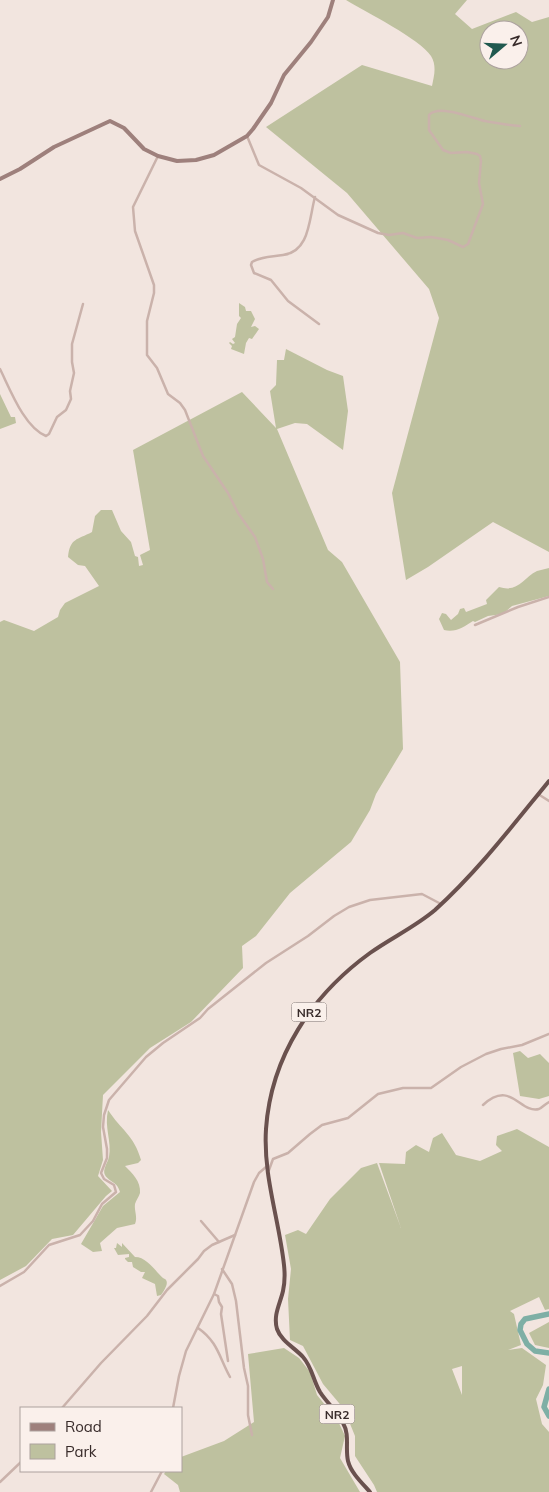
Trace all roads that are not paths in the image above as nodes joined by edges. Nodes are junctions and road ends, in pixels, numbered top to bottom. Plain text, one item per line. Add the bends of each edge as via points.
1 (333, 0) edge
2 (520, 126) dead end
3 (247, 136) junction
4 (158, 156) junction
5 (0, 179) edge
6 (314, 197) junction
7 (83, 304) dead end
8 (318, 324) dead end
9 (0, 369) edge
10 (273, 589) dead end
11 (549, 597) edge
12 (475, 625) dead end
13 (549, 781) edge
14 (538, 794) junction
15 (549, 801) edge
16 (441, 904) junction
17 (549, 1034) edge
18 (549, 1102) edge
19 (483, 1105) dead end
20 (266, 1167) junction
21 (268, 1174) junction
22 (201, 1221) dead end
23 (235, 1236) junction
24 (219, 1242) junction
25 (222, 1269) junction
26 (0, 1286) edge
27 (214, 1294) junction
28 (198, 1328) junction
29 (228, 1361) dead end
30 (230, 1378) dead end
31 (63, 1407) edge
32 (173, 1407) edge
33 (252, 1435) dead end
34 (20, 1463) edge
35 (161, 1472) edge
36 (0, 1482) edge
37 (151, 1492) edge
38 (370, 1492) edge

1 - 3 main road via 328,17 284,75 271,103
2 - 6 street via 452,112 434,111 429,115 429,130 443,150 477,154 480,158 483,204 466,246 431,237 417,238 403,232 378,233 338,215
3 - 4 main road via 214,155 196,160 176,161
3 - 6 street via 259,165
4 - 5 main road via 144,148 124,128 110,121 54,146
4 - 10 street via 133,207 135,231 154,285 147,321 147,353 168,394 185,410 203,456 255,537 267,582
6 - 8 street via 300,248 290,254 260,258 251,265 254,273 271,280 288,302
7 - 9 street via 72,344 72,399 66,410 57,416 49,434 46,436 38,431 23,415
11 - 12 street
13 - 14 highway, NR2
14 - 15 street
14 - 16 highway, NR2 via 474,872
16 - 20 highway, NR2 via 345,972 302,1021 284,1054 271,1096 266,1126
16 - 26 street via 422,894 370,900 349,907 266,963 200,1018 156,1048 122,1084 106,1107 103,1127 107,1158 101,1173 114,1185 116,1192 102,1204 80,1235 49,1245 24,1272
17 - 21 street via 486,1054 432,1088 403,1088 378,1094 348,1118 322,1126 288,1154 273,1159
18 - 19 street via 534,1109 504,1095 491,1098
20 - 21 highway, NR2
20 - 23 street via 254,1182
21 - 38 highway, NR2 / NR2 via 285,1273 276,1315 280,1335 308,1364 321,1394 344,1424 348,1434 350,1468
22 - 24 street
23 - 24 street
23 - 25 street
24 - 31 street via 204,1251 167,1290
25 - 27 street
25 - 33 street via 232,1284 236,1301
27 - 28 street
27 - 29 street via 222,1307
28 - 30 street via 212,1339
28 - 32 street via 186,1350
34 - 36 street
35 - 37 street

